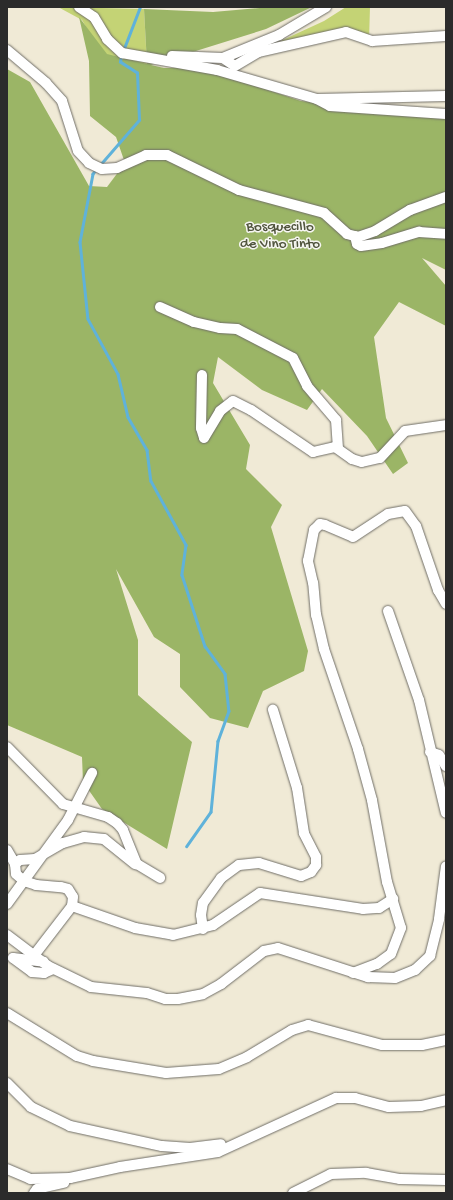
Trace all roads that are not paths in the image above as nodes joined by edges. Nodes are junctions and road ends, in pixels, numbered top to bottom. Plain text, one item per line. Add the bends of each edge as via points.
1 (80, 7) edge
2 (326, 7) edge
3 (446, 36) edge
4 (7, 50) edge
5 (134, 57) junction
6 (223, 58) junction
7 (446, 96) edge
8 (317, 99) junction
9 (446, 114) edge
10 (446, 197) edge
11 (446, 234) edge
12 (355, 236) junction
13 (160, 307) dead end
14 (202, 375) dead end
15 (446, 425) edge
16 (338, 448) junction
17 (446, 604) edge
18 (388, 611) dead end
19 (273, 710) dead end
20 (7, 747) edge
21 (430, 752) junction
22 (446, 766) edge
23 (92, 773) dead end
24 (74, 808) junction
25 (446, 813) edge
26 (7, 850) edge
27 (43, 855) junction
28 (15, 864) junction
29 (137, 864) junction
30 (446, 866) edge
31 (160, 878) dead end
32 (24, 880) junction
33 (393, 899) junction
34 (7, 904) edge
35 (72, 906) junction
36 (204, 929) junction
37 (7, 935) edge
38 (34, 954) junction
39 (10, 957) edge
40 (44, 962) junction
41 (53, 968) junction
42 (353, 973) junction
43 (7, 1013) edge
44 (446, 1040) edge
45 (7, 1083) edge
46 (446, 1100) edge
47 (235, 1144) junction
48 (7, 1169) edge
49 (76, 1177) junction
50 (446, 1180) edge
51 (34, 1193) edge
52 (292, 1193) edge

1 - 5 street via 94,17 115,49
2 - 6 street via 279,35
3 - 6 street via 372,41 346,32 258,52 235,66
4 - 12 street via 46,83 62,101 78,151 89,163 101,169 117,168 146,155 167,155 239,190 324,213 347,234
5 - 6 street
5 - 8 street via 217,70
7 - 8 street
8 - 9 street via 330,106
10 - 12 street via 410,210 375,231
11 - 12 street via 419,232 382,243 361,246 357,244
13 - 16 street via 194,322 237,329 293,358 307,386 336,420
14 - 16 street via 202,438 206,436 220,410 233,401 251,410 313,452 318,453 330,447
15 - 16 street via 405,431 386,452 371,461 352,459
17 - 33 street via 438,590 416,526 405,511 388,514 353,537 325,524 320,524 314,530 308,561 316,615 324,648 358,748
18 - 21 street via 419,700
19 - 36 street via 297,788 304,833 316,857 316,865 312,872 301,876 259,863 239,865 221,878 203,904 200,915
20 - 24 street via 63,804
21 - 22 street via 439,755
21 - 25 street
23 - 24 street
24 - 27 street
24 - 29 street via 108,817 117,823 123,830
26 - 28 street
27 - 28 street
27 - 29 street via 75,838 92,837 104,839 131,862
27 - 32 street
28 - 32 street via 16,874
29 - 31 street
30 - 42 street via 434,944 424,963 415,970 395,978 383,979
32 - 34 street
32 - 35 street via 36,885 68,889 73,897
33 - 36 street via 379,908 362,909 260,893 219,922
33 - 42 street via 401,928 396,946 384,960
35 - 36 street via 134,928 173,935
35 - 38 street
37 - 38 street
38 - 40 street
39 - 40 street
39 - 41 street via 32,972 44,973
40 - 41 street
41 - 42 street via 100,989 147,993 158,998 178,1000 213,989 271,949 283,948
43 - 44 street via 77,1056 166,1074 220,1069 248,1057 292,1030 308,1025 382,1044 422,1045
45 - 47 street via 32,1107 70,1126 176,1148
46 - 47 street via 421,1106 389,1108 346,1097 329,1099
47 - 49 street via 218,1152 120,1166
48 - 49 street via 30,1179
49 - 51 street via 75,1181 37,1189
50 - 52 street via 400,1179 366,1173 331,1174

